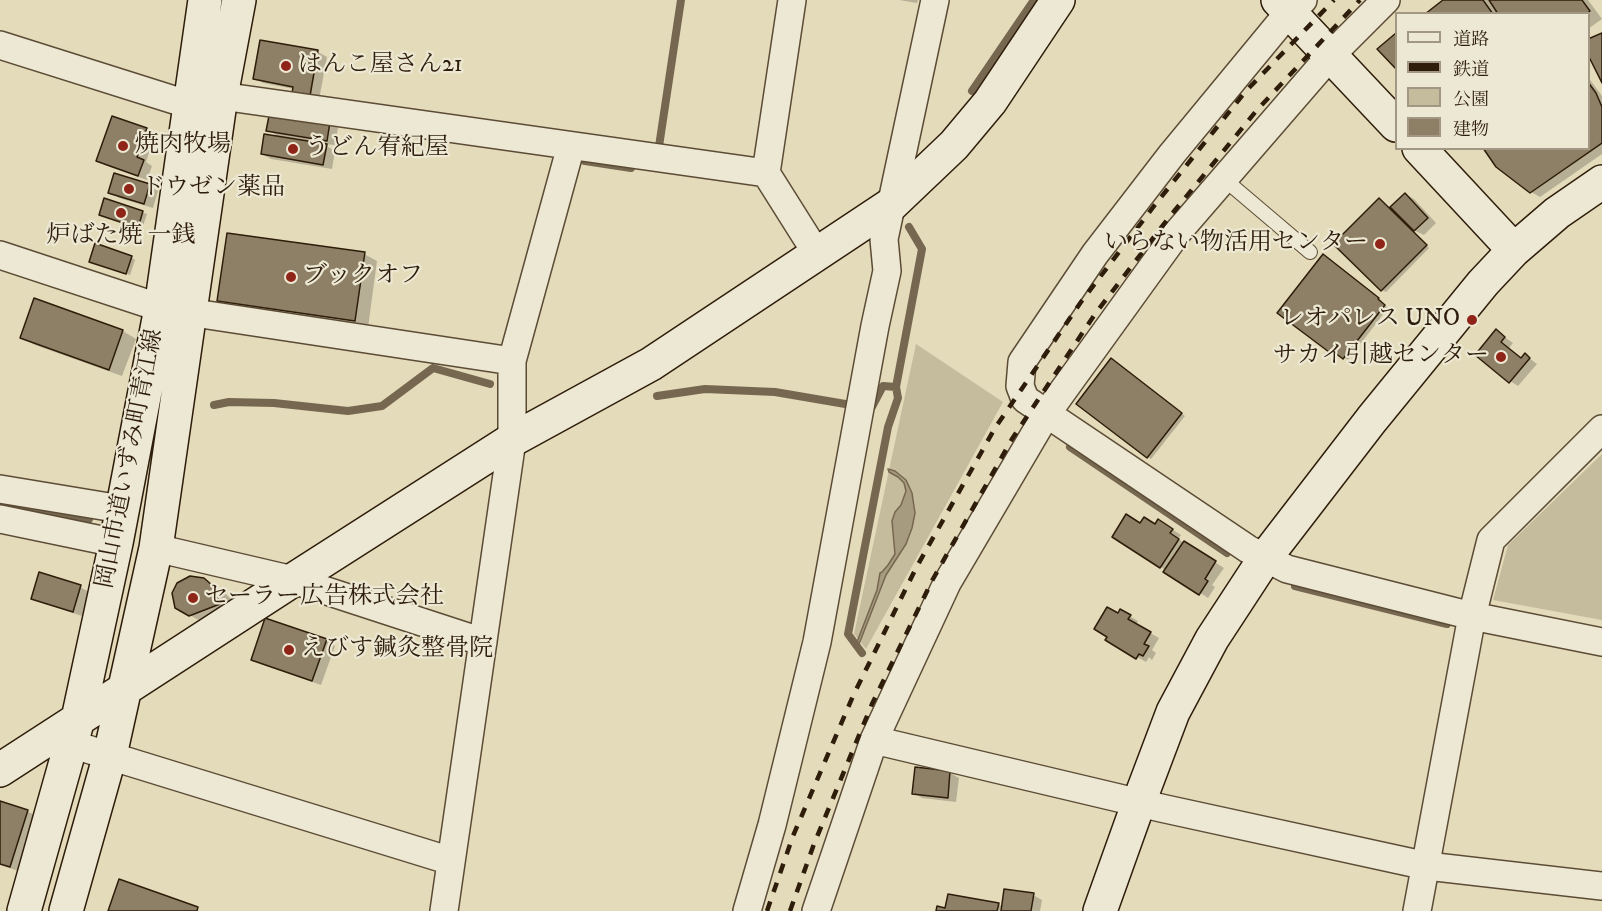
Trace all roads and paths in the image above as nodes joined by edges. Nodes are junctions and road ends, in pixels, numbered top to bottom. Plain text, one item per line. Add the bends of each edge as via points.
1 (205, 0) edge
2 (239, 0) edge
3 (792, 0) edge
4 (935, 0) edge
5 (1058, 0) edge
6 (1386, 0) edge
7 (1290, 4) edge
8 (0, 45) edge
9 (1331, 55) junction
10 (221, 96) junction
11 (190, 105) junction
12 (1395, 124) edge
13 (571, 146) junction
14 (1421, 150) edge
15 (766, 173) junction
16 (1224, 179) junction
17 (1602, 182) edge
18 (892, 204) junction
19 (1514, 250) junction
20 (1310, 252) dead end
21 (817, 254) junction
22 (0, 255) edge
23 (175, 311) junction
24 (512, 361) junction
25 (1047, 413) junction
26 (1602, 429) edge
27 (512, 440) junction
28 (0, 489) edge
29 (122, 509) junction
30 (0, 519) edge
31 (116, 543) junction
32 (156, 548) junction
33 (1264, 558) junction
34 (293, 580) junction
35 (1472, 616) junction
36 (483, 642) junction
37 (1602, 642) edge
38 (124, 690) junction
39 (74, 731) junction
40 (874, 740) junction
41 (110, 755) junction
42 (0, 770) edge
43 (1139, 802) junction
44 (451, 861) junction
45 (1427, 866) junction
46 (1602, 886) edge
47 (24, 911) edge
48 (66, 911) edge
49 (444, 911) edge
50 (747, 911) edge
51 (816, 911) edge
52 (1100, 911) edge
53 (1417, 911) edge

1 - 11 street, 岡山市道いずみ町青江線
2 - 10 street, 岡山市道いずみ町青江線
3 - 15 street
4 - 18 street
5 - 18 street via 990,102 954,145
6 - 9 street
7 - 9 street
7 - 25 street via 1095,254 1022,362 1020,386 1025,399
8 - 11 street
9 - 12 street
9 - 16 street
10 - 13 street
10 - 23 street, 岡山市道いずみ町青江線
11 - 23 street, 岡山市道いずみ町青江線
13 - 15 street
13 - 24 street
14 - 19 street
15 - 21 street
16 - 20 lane
16 - 25 street via 1177,233
17 - 19 street
18 - 21 street
18 - 50 street via 884,239 886,271 817,642
19 - 33 street via 1483,283
21 - 27 street via 651,363
22 - 23 street
23 - 24 street
23 - 29 street, 岡山市道いずみ町青江線
23 - 32 street, 岡山市道いずみ町青江線
24 - 27 street
25 - 33 street
25 - 40 street via 947,583
26 - 35 street via 1491,540
27 - 34 street
27 - 36 street
28 - 29 street
29 - 31 street, 岡山市道いずみ町青江線
30 - 31 street
31 - 39 street, 岡山市道いずみ町青江線
32 - 34 street
32 - 38 street, 岡山市道いずみ町青江線
33 - 35 street via 1287,569
33 - 43 street via 1212,639 1173,712
34 - 36 street
34 - 38 street
35 - 37 street
35 - 45 street
36 - 44 street
38 - 39 street
38 - 41 street, 岡山市道いずみ町青江線
39 - 41 street
39 - 42 street
39 - 47 street, 岡山市道いずみ町青江線
40 - 43 street
40 - 51 street
41 - 44 street
41 - 48 street, 岡山市道いずみ町青江線
43 - 45 street
43 - 52 street
44 - 49 street
45 - 46 street
45 - 53 street

